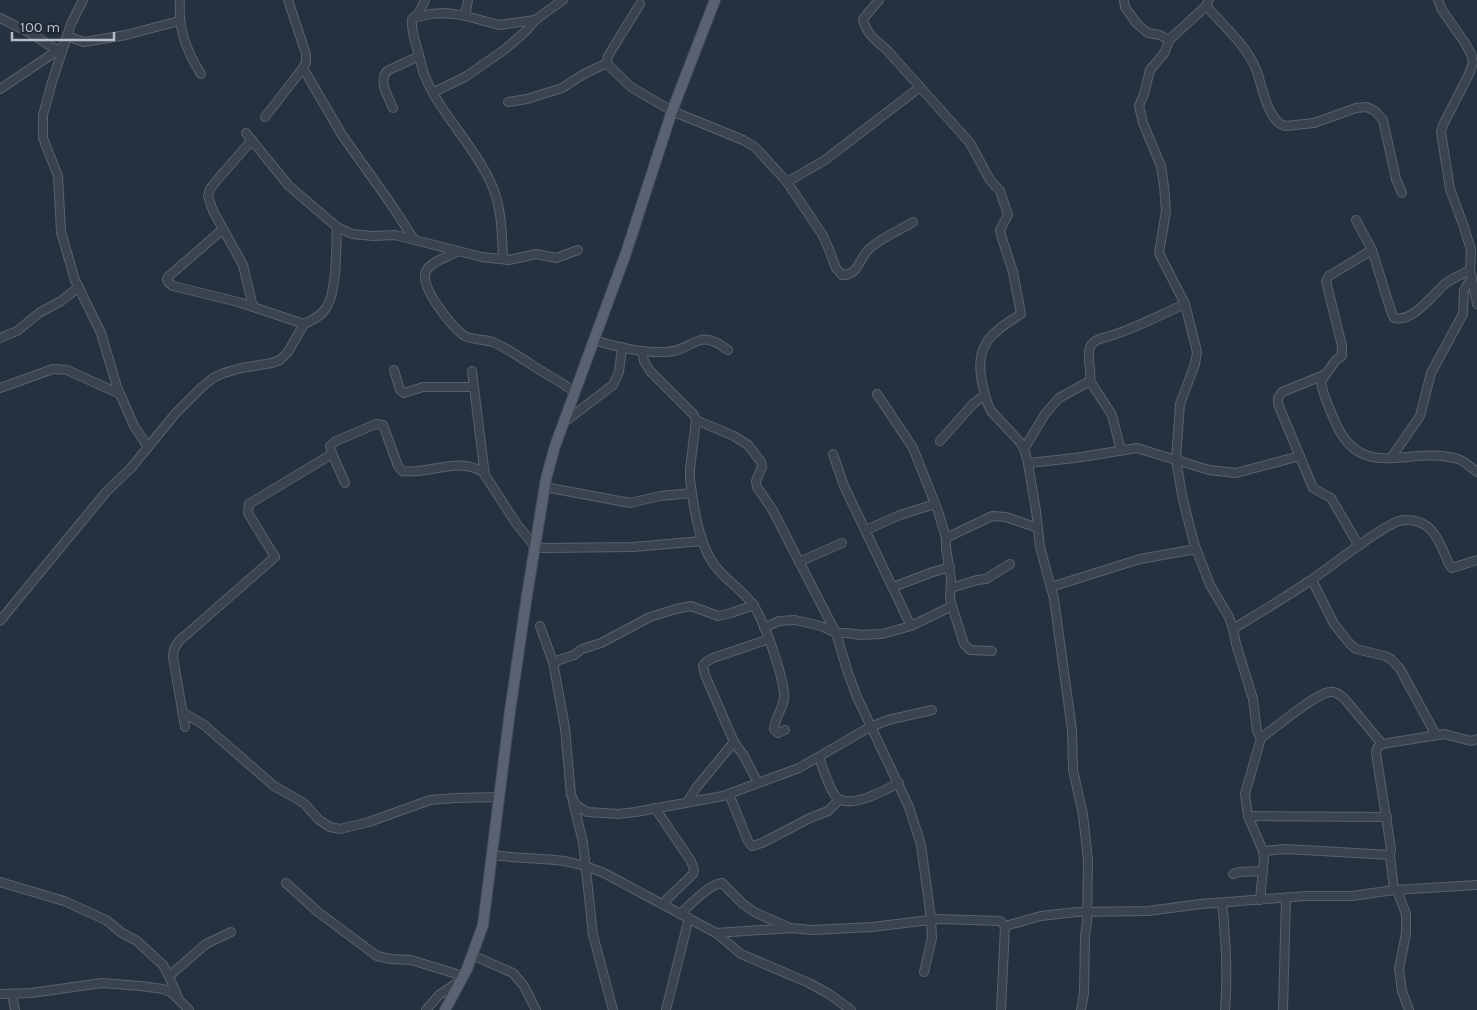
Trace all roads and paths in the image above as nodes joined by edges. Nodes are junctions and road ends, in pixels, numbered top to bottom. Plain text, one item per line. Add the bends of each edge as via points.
1 (83, 0) edge
2 (180, 0) edge
3 (288, 0) edge
4 (425, 0) edge
5 (468, 0) edge
6 (563, 0) edge
7 (715, 0) edge
8 (879, 0) edge
9 (1124, 0) edge
10 (1438, 0) edge
11 (1207, 3) edge
12 (640, 4) dead end
13 (464, 16) junction
14 (0, 18) edge
15 (412, 18) junction
16 (535, 20) junction
17 (179, 21) junction
18 (67, 36) junction
19 (1169, 40) junction
20 (60, 48) junction
21 (420, 56) junction
22 (607, 62) junction
23 (1475, 64) edge
24 (303, 68) junction
25 (201, 74) dead end
26 (920, 87) junction
27 (0, 89) edge
28 (434, 92) junction
29 (508, 102) dead end
30 (393, 108) dead end
31 (672, 112) junction
32 (265, 117) dead end
33 (246, 132) dead end
34 (252, 140) junction
35 (787, 182) junction
36 (1402, 193) dead end
37 (1356, 220) dead end
38 (913, 222) dead end
39 (337, 228) junction
40 (223, 229) junction
41 (413, 238) junction
42 (1474, 248) edge
43 (578, 250) dead end
44 (1372, 250) junction
45 (459, 251) junction
46 (503, 260) junction
47 (1471, 273) junction
48 (79, 287) junction
49 (1477, 303) edge
50 (1185, 304) junction
51 (253, 307) junction
52 (304, 324) junction
53 (0, 338) edge
54 (594, 340) junction
55 (622, 347) junction
56 (642, 350) junction
57 (728, 350) dead end
58 (394, 370) dead end
59 (472, 371) dead end
60 (1324, 375) junction
61 (1090, 381) junction
62 (474, 386) junction
63 (0, 388) edge
64 (574, 392) junction
65 (120, 394) junction
66 (877, 394) dead end
67 (985, 395) junction
68 (696, 420) junction
69 (562, 425) junction
70 (940, 441) dead end
71 (148, 447) junction
72 (1024, 449) junction
73 (1121, 451) junction
74 (332, 454) junction
75 (833, 454) dead end
76 (1300, 456) junction
77 (1391, 458) junction
78 (1176, 460) junction
79 (1028, 463) junction
80 (1477, 472) edge
81 (485, 476) junction
82 (345, 483) dead end
83 (545, 487) junction
84 (692, 493) junction
85 (935, 504) junction
86 (1038, 528) junction
87 (866, 530) junction
88 (946, 538) junction
89 (702, 541) junction
90 (842, 543) dead end
91 (1359, 546) junction
92 (535, 547) junction
93 (1196, 549) junction
94 (1477, 560) edge
95 (799, 562) junction
96 (1010, 564) dead end
97 (950, 567) junction
98 (1312, 580) junction
99 (893, 587) junction
100 (1051, 587) junction
101 (951, 588) junction
102 (754, 605) junction
103 (952, 606) junction
104 (0, 621) edge
105 (540, 626) dead end
106 (911, 626) junction
107 (764, 628) junction
108 (1234, 629) junction
109 (836, 633) junction
110 (769, 639) junction
111 (992, 651) dead end
112 (553, 662) junction
113 (932, 710) dead end
114 (182, 712) junction
115 (870, 726) junction
116 (185, 727) dead end
117 (785, 730) dead end
118 (1436, 735) junction
119 (1261, 738) junction
120 (1477, 739) edge
121 (734, 742) junction
122 (1382, 744) junction
123 (819, 757) junction
124 (758, 783) junction
125 (899, 783) junction
126 (729, 794) junction
127 (500, 797) junction
128 (573, 800) junction
129 (839, 800) junction
130 (687, 803) junction
131 (655, 808) junction
132 (1248, 816) junction
133 (1387, 817) junction
134 (1263, 851) junction
135 (492, 855) junction
136 (1390, 855) junction
137 (586, 866) junction
138 (1262, 871) junction
139 (1233, 874) dead end
140 (0, 882) edge
141 (286, 883) dead end
142 (1477, 885) edge
143 (1396, 890) junction
144 (1286, 898) junction
145 (1260, 900) junction
146 (1222, 902) junction
147 (662, 904) junction
148 (1087, 912) junction
149 (680, 914) junction
150 (689, 918) junction
151 (931, 920) junction
152 (1006, 926) junction
153 (791, 928) junction
154 (231, 932) dead end
155 (716, 933) junction
156 (472, 955) junction
157 (924, 972) dead end
158 (169, 976) junction
159 (461, 978) junction
160 (0, 994) edge
161 (12, 994) junction
162 (178, 998) junction
163 (15, 1010) edge
164 (189, 1010) edge
165 (426, 1010) edge
166 (445, 1010) edge
167 (536, 1010) edge
168 (613, 1010) edge
169 (666, 1010) edge
170 (851, 1010) edge
171 (1001, 1010) edge
172 (1081, 1010) edge
173 (1225, 1010) edge
174 (1283, 1010) edge
175 (1408, 1010) edge

1 - 18 street
2 - 17 street
3 - 24 street via 306,54
4 - 15 street via 419,13
5 - 13 street
6 - 16 street
7 - 31 main road
8 - 26 street via 864,19 865,27
9 - 19 street via 1137,24 1148,33
10 - 23 street
11 - 19 street
11 - 36 street via 1247,52 1272,115 1281,125 1314,123 1356,108 1367,107 1374,111 1383,120
12 - 22 street
13 - 15 street via 444,13
13 - 16 street via 499,25
14 - 20 street
15 - 21 street via 411,28
16 - 28 street via 504,50 465,77
17 - 18 street via 84,42
17 - 25 street via 186,49
18 - 20 street
19 - 50 street via 1165,52 1150,70 1139,106 1164,186 1166,211 1160,258
20 - 27 street
20 - 48 street via 42,124 42,138 58,176 61,232
21 - 28 street
21 - 30 street via 383,76
22 - 29 street via 562,88
22 - 31 street via 631,87
23 - 42 street via 1441,132 1450,188
24 - 32 street
24 - 41 street via 342,135
26 - 35 street via 825,160
26 - 67 street via 970,143 990,180 1000,191 1008,215 1000,230 1021,314 993,334 984,347 979,359
28 - 46 street via 490,180 497,201
31 - 35 street via 755,147
31 - 54 main road
33 - 34 street
34 - 39 street via 289,186
34 - 40 street via 208,193
35 - 38 street via 822,234 842,275 854,272 871,247
37 - 44 street
39 - 41 street via 352,234
39 - 52 street via 330,300 326,309
40 - 51 street via 243,265
40 - 51 street via 168,277 168,282 191,292
41 - 45 street
42 - 47 street
43 - 46 street via 556,258 536,254
44 - 47 street via 1394,318 1400,319 1416,311 1447,282
44 - 60 street via 1326,281 1342,356
45 - 46 street
45 - 64 street via 426,271 426,284 436,305 464,336 490,341 512,352
47 - 49 street
47 - 77 street via 1464,290 1462,314 1431,373 1420,416
48 - 53 street via 17,331
48 - 65 street via 101,333
50 - 61 street via 1124,333 1092,343 1088,353
50 - 78 street via 1197,352 1180,404
51 - 52 street
52 - 71 street via 280,360 213,378 175,414
54 - 55 street
54 - 64 main road
55 - 56 street
55 - 69 street via 619,372 613,385
56 - 57 street via 669,352 704,339
56 - 68 street via 650,371
58 - 62 street via 404,393 423,386
59 - 62 street
60 - 76 street via 1282,392 1278,398
60 - 77 street via 1321,388 1345,440 1355,451 1375,458
61 - 72 street via 1059,398
61 - 73 street via 1112,415
62 - 81 street
63 - 65 street via 53,369 67,370
64 - 69 main road
65 - 71 street via 134,426
66 - 85 street via 913,448
67 - 70 street
67 - 72 street via 991,412
68 - 84 street via 690,469
68 - 95 street via 734,436 758,457 762,467 756,487 772,509
69 - 83 main road
71 - 104 street via 106,492
72 - 79 street
73 - 78 street via 1137,448
73 - 79 street
74 - 81 street via 330,446 336,441 380,424 402,471 457,465 475,467
74 - 82 street
74 - 114 street via 249,504 248,514 275,557 176,645 173,657
75 - 87 street via 844,486
76 - 78 street via 1236,473 1209,470
76 - 91 street via 1313,488 1331,498
77 - 80 street via 1435,456 1459,459
78 - 93 street
79 - 86 street
81 - 92 street
83 - 84 street via 630,503
83 - 92 main road
84 - 89 street
85 - 87 street
85 - 88 street
86 - 88 street via 1006,517 992,516
86 - 100 street
87 - 99 street
88 - 97 street
89 - 92 street via 633,547
89 - 102 street via 717,569
90 - 95 street
91 - 94 street via 1403,520 1429,527 1452,568
91 - 98 street
92 - 127 main road
93 - 100 street via 1140,559
93 - 108 street via 1210,585
95 - 109 street
96 - 101 street via 986,579
97 - 99 street
97 - 101 street
98 - 108 street
98 - 118 street via 1334,624 1350,644 1356,649 1385,656 1400,669
99 - 106 street
100 - 148 street via 1072,730 1073,770 1083,814 1088,860
101 - 103 street
102 - 107 street
102 - 112 street via 718,616 691,606 676,609 650,617 601,643
103 - 106 street
103 - 111 street via 964,644 970,650
105 - 112 street
106 - 109 street via 882,634
107 - 109 street via 779,621 795,620
107 - 110 street
108 - 119 street
109 - 115 street
110 - 117 street via 784,692 774,729 778,733
110 - 121 street via 713,658 703,666
112 - 128 street
113 - 115 street
114 - 116 street
114 - 127 street via 204,725 274,786 304,803 319,820 340,829 430,800
115 - 123 street
115 - 125 street
118 - 120 street via 1471,741
118 - 122 street
119 - 122 street via 1295,712 1331,692 1344,698
119 - 132 street via 1245,794
121 - 124 street
121 - 130 street
122 - 133 street via 1376,753
123 - 124 street
123 - 129 street
124 - 126 street
125 - 129 street via 870,797 847,802
125 - 151 street via 919,834
126 - 129 street via 752,846 828,811
126 - 130 street
127 - 135 main road
128 - 131 street via 587,812 618,814
128 - 137 street
130 - 131 street
131 - 147 street via 694,870
132 - 133 street
132 - 134 street
133 - 136 street
134 - 136 street via 1286,848
134 - 138 street
135 - 137 street
135 - 156 main road via 483,925
136 - 143 street
137 - 147 street
137 - 168 street via 593,935
138 - 139 street
138 - 145 street
140 - 158 street via 64,901 106,920 122,934 137,941 163,965
141 - 159 street via 318,912 377,956 411,960
142 - 143 street
143 - 144 street via 1352,896
143 - 175 street via 1406,914 1399,969
144 - 145 street
144 - 174 street
145 - 146 street
146 - 148 street via 1148,910
146 - 173 street via 1227,982
147 - 149 street
148 - 152 street via 1041,916
148 - 172 street
149 - 150 street
149 - 153 street via 716,884 722,883 756,913
150 - 155 street
150 - 169 street
151 - 152 street via 996,920
151 - 153 street via 862,928
151 - 157 street via 932,938
152 - 171 street
153 - 155 street
154 - 158 street via 206,944
155 - 170 street via 741,954 809,983
156 - 159 main road
156 - 167 street via 513,973
158 - 162 street
159 - 165 street
159 - 166 main road
160 - 161 street
161 - 162 street via 102,983 163,989
161 - 163 street
162 - 164 street

